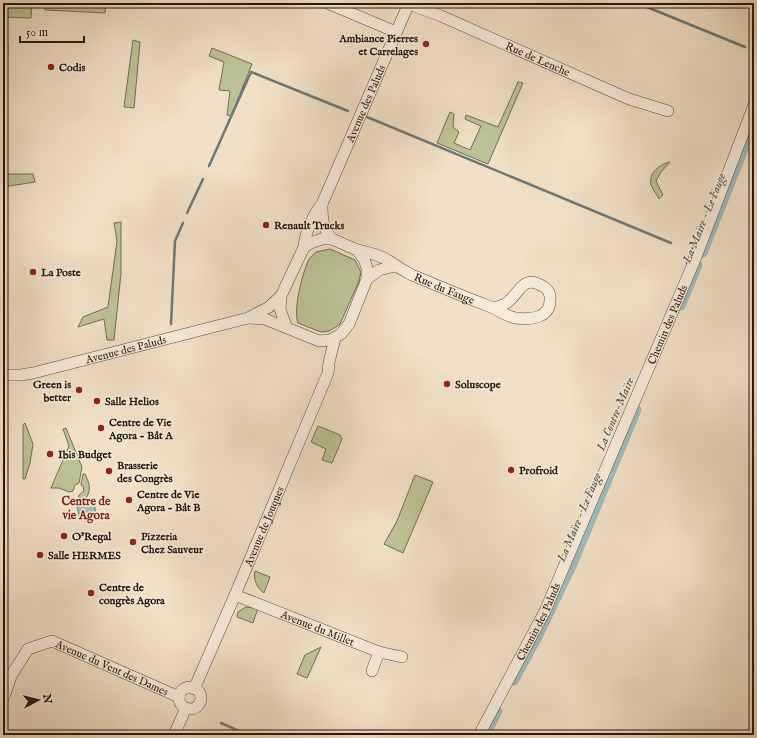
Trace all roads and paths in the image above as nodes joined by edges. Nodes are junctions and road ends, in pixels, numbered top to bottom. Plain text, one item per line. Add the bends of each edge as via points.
1 (327, 3) edge
2 (409, 3) edge
3 (396, 32) junction
4 (754, 105) edge
5 (668, 111) dead end
6 (322, 204) junction
7 (332, 239) junction
8 (304, 247) junction
9 (357, 250) junction
10 (395, 266) junction
11 (367, 279) junction
12 (281, 296) junction
13 (494, 308) junction
14 (248, 318) junction
15 (286, 326) junction
16 (335, 338) junction
17 (319, 341) junction
18 (329, 362) junction
19 (3, 375) edge
20 (235, 595) junction
21 (379, 652) junction
22 (402, 657) dead end
23 (372, 671) dead end
24 (194, 689) junction
25 (179, 696) junction
26 (4, 697) dead end
27 (186, 708) junction
28 (174, 735) edge
29 (479, 735) edge

1 - 3 street
2 - 3 street, Avenue des Paluds
2 - 5 street, Rue de Lenche via 629,99
3 - 6 street, Avenue des Paluds
4 - 29 street, Chemin des Paluds via 696,257 545,611
6 - 7 street, Avenue des Paluds via 323,226
6 - 8 street, Avenue des Paluds via 317,210
7 - 8 street via 322,239
7 - 9 street
8 - 12 street, Avenue des Paluds
9 - 10 street, Rue du Fauge via 388,260
9 - 11 street via 364,259
10 - 11 street via 379,270
10 - 13 street, Rue du Fauge
11 - 16 street via 349,324
12 - 14 street, Avenue des Paluds via 269,307
12 - 15 street, Avenue des Paluds via 280,309
13 - 13 street, Rue du Fauge via 511,317 535,318 547,311 550,295 546,288 539,284 528,283 521,286 507,303
14 - 15 street, Avenue des Paluds via 265,319
14 - 19 street, Avenue des Paluds via 33,373
15 - 17 street, Avenue des Paluds
16 - 17 street
16 - 18 street, Avenue de Jouques
17 - 18 street
18 - 20 street, Avenue de Jouques via 328,373
20 - 21 street, Avenue du Millet
20 - 24 street, Avenue de Jouques
21 - 22 street, Avenue du Millet
21 - 23 street
24 - 25 street via 185,688
24 - 27 street via 200,695 200,702 194,708
25 - 26 street, Avenue du Vent des Dames via 52,641 28,648 11,676
25 - 27 street via 181,704
27 - 28 street

